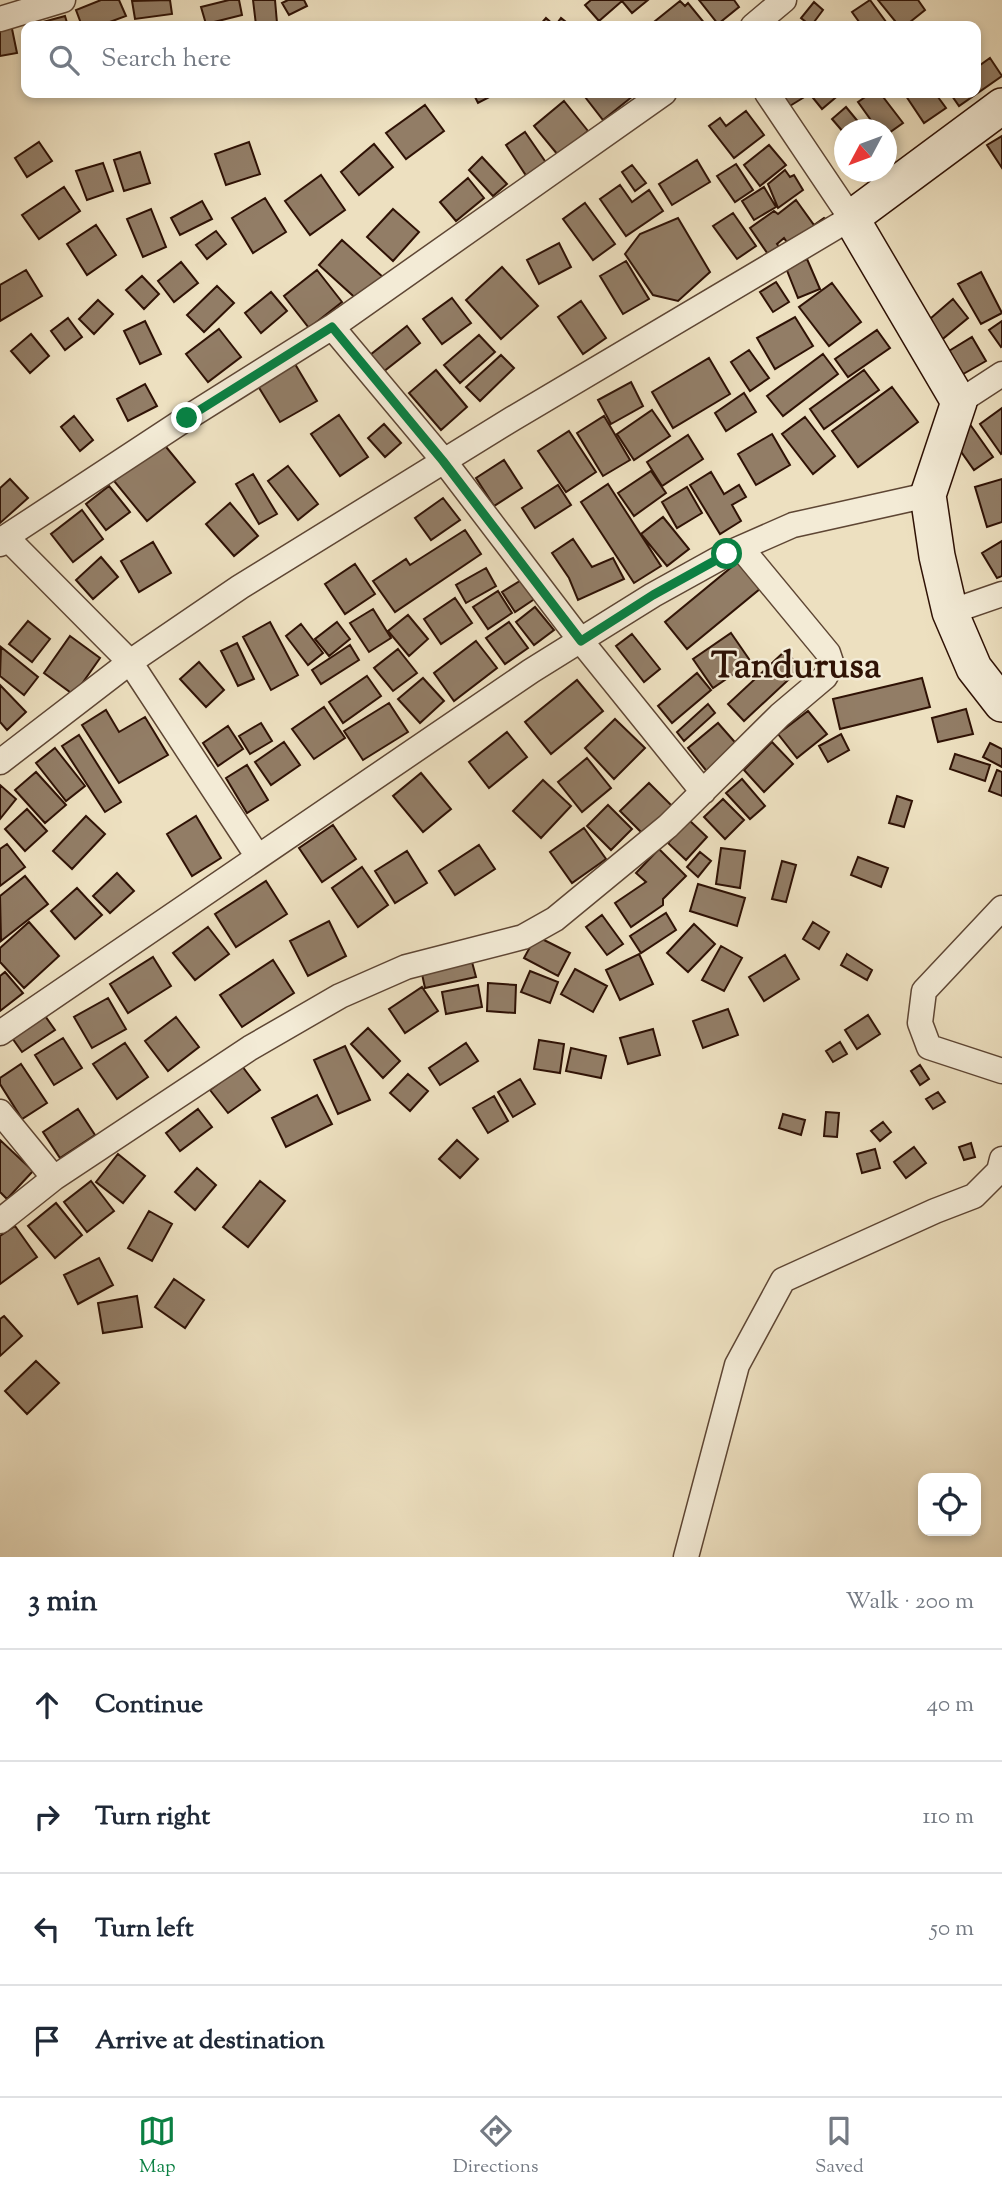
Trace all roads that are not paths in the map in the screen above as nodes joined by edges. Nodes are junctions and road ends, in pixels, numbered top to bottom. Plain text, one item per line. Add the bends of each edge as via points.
1 (63, 0) edge
2 (784, 0) edge
3 (0, 19) edge
4 (759, 21) edge
5 (657, 98) edge
6 (771, 98) edge
7 (1002, 106) edge
8 (851, 218) junction
9 (332, 327) junction
10 (1002, 374) edge
11 (958, 402) junction
12 (443, 461) junction
13 (928, 495) junction
14 (3, 540) edge
15 (741, 549) junction
16 (1002, 594) edge
17 (950, 612) junction
18 (581, 641) junction
19 (131, 662) junction
20 (1002, 704) edge
21 (0, 762) edge
22 (703, 792) junction
23 (258, 858) junction
24 (1002, 908) edge
25 (0, 1033) edge
26 (1002, 1070) edge
27 (0, 1112) edge
28 (1002, 1159) edge
29 (54, 1178) junction
30 (0, 1221) edge
31 (686, 1557) edge

1 - 3 street
2 - 4 street
5 - 9 street
6 - 8 street
7 - 8 street
8 - 11 street
8 - 12 street
9 - 12 street
9 - 14 street
10 - 11 street
11 - 13 street
12 - 18 street
12 - 19 street via 240,587
13 - 15 street via 793,525
13 - 17 street
14 - 19 street
15 - 18 street via 653,595
15 - 22 street via 828,653 832,665 825,677
16 - 17 street
17 - 20 street via 975,668
18 - 22 street
18 - 23 street
19 - 21 street
19 - 23 street
22 - 29 street via 642,848 537,930 406,967 340,996 250,1048
23 - 25 street
24 - 26 street via 924,991 920,1023 929,1047
27 - 29 street
28 - 31 street via 999,1171 974,1196 783,1280 737,1365
29 - 30 street

